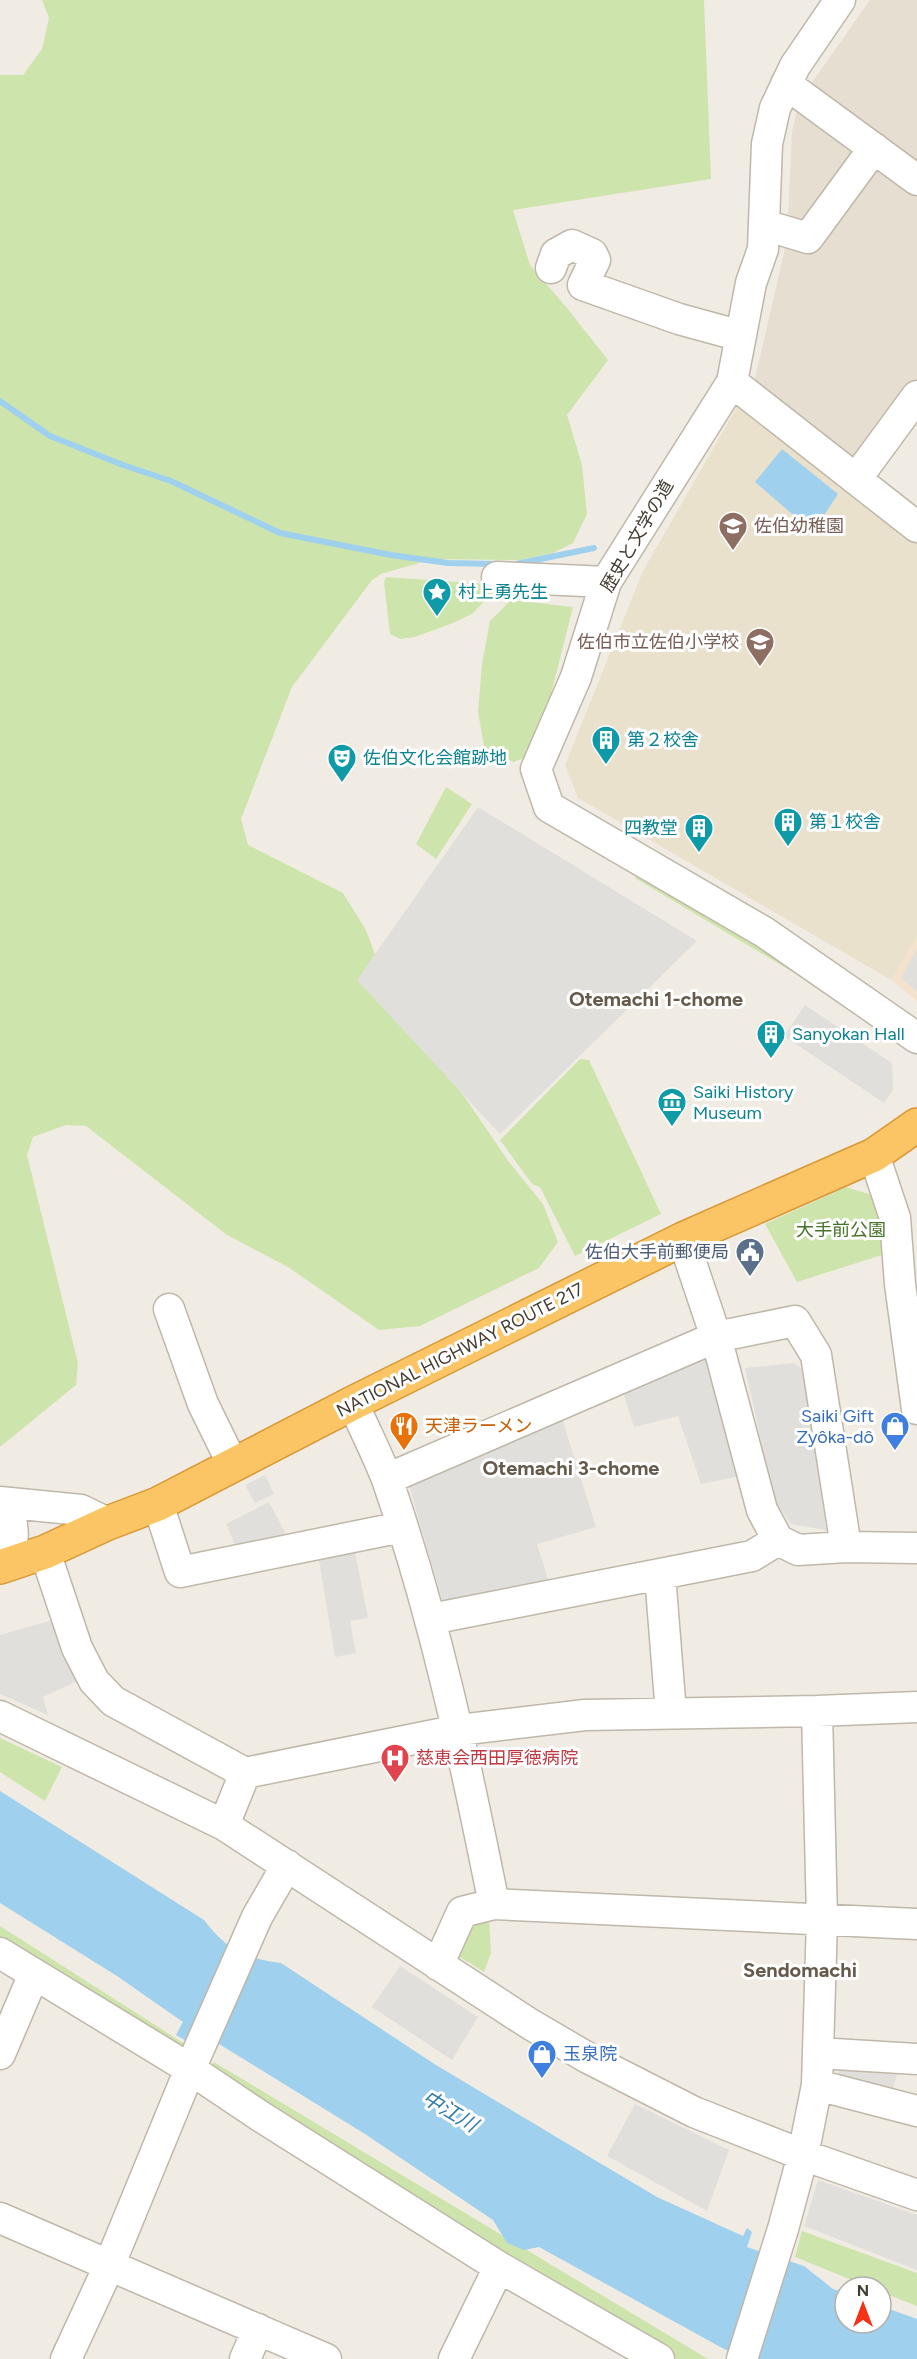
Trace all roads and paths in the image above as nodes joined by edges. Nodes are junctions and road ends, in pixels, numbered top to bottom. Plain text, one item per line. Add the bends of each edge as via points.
1 (840, 0) edge
2 (786, 84) junction
3 (873, 148) junction
4 (917, 180) edge
5 (764, 225) junction
6 (551, 268) dead end
7 (741, 336) junction
8 (732, 382) junction
9 (917, 396) edge
10 (856, 479) junction
11 (917, 527) edge
12 (497, 577) dead end
13 (606, 582) junction
14 (917, 1038) edge
15 (917, 1125) edge
16 (874, 1155) junction
17 (683, 1239) junction
18 (908, 1282) edge
19 (169, 1309) dead end
20 (727, 1335) junction
21 (353, 1403) junction
22 (917, 1409) edge
23 (233, 1465) junction
24 (387, 1479) junction
25 (0, 1502) edge
26 (158, 1504) junction
27 (0, 1508) edge
28 (108, 1523) junction
29 (402, 1527) junction
30 (778, 1540) junction
31 (846, 1547) junction
32 (917, 1548) edge
33 (45, 1552) junction
34 (0, 1565) edge
35 (660, 1575) junction
36 (431, 1620) junction
37 (917, 1707) edge
38 (817, 1711) junction
39 (671, 1713) junction
40 (0, 1716) edge
41 (459, 1730) junction
42 (245, 1773) junction
43 (224, 1825) junction
44 (287, 1865) junction
45 (494, 1904) junction
46 (822, 1919) junction
47 (917, 1924) edge
48 (0, 1953) edge
49 (438, 1965) junction
50 (34, 1974) junction
51 (818, 2053) junction
52 (0, 2054) edge
53 (917, 2059) edge
54 (193, 2063) junction
55 (817, 2085) junction
56 (917, 2111) edge
57 (802, 2155) junction
58 (917, 2195) edge
59 (0, 2218) edge
60 (110, 2266) junction
61 (499, 2267) junction
62 (258, 2329) junction
63 (66, 2359) edge
64 (245, 2359) edge
65 (327, 2359) edge
66 (454, 2359) edge
67 (659, 2359) edge
68 (742, 2359) edge

1 - 2 street, 歴史と文学の道
2 - 3 street
2 - 5 street, 歴史と文学の道 via 775,108 767,144
3 - 4 street
3 - 5 street via 808,238
5 - 7 street, 歴史と文学の道 via 763,249 751,283
6 - 7 street via 556,254 572,245 592,254 595,260 583,285
7 - 8 street, 歴史と文学の道
8 - 10 street
8 - 13 street, 歴史と文学の道
9 - 10 street
10 - 11 street
12 - 13 street
13 - 14 street, 歴史と文学の道 via 576,677 536,769 549,807 764,932
15 - 16 highway, NATIONAL HIGHWAY ROUTE 217
16 - 17 highway, NATIONAL HIGHWAY ROUTE 217
16 - 18 street via 895,1218
17 - 20 street
17 - 21 highway, NATIONAL HIGHWAY ROUTE 217
18 - 22 street
19 - 23 street via 203,1404
20 - 24 street
20 - 30 street via 762,1510
20 - 31 street via 795,1321 816,1355
21 - 23 highway, NATIONAL HIGHWAY ROUTE 217
21 - 24 street
23 - 26 highway, NATIONAL HIGHWAY ROUTE 217
24 - 29 street
25 - 28 street via 81,1510
26 - 28 highway, NATIONAL HIGHWAY ROUTE 217
26 - 29 street via 180,1572
27 - 34 street via 10,1514 13,1527 13,1541
28 - 33 highway, NATIONAL HIGHWAY ROUTE 217
29 - 36 street
30 - 31 street via 798,1550
30 - 35 street via 752,1556
31 - 32 street
33 - 34 highway, NATIONAL HIGHWAY ROUTE 217
33 - 42 street via 77,1648 94,1682 113,1701
35 - 36 street
35 - 39 street
36 - 41 street
37 - 38 street
38 - 39 street
38 - 46 street
39 - 41 street via 585,1714
40 - 43 street
41 - 42 street
41 - 45 street
42 - 43 street
43 - 44 street
44 - 49 street
44 - 54 street via 257,1917
45 - 46 street
45 - 49 street via 462,1912
46 - 47 street
46 - 51 street
48 - 50 street
49 - 57 street via 588,2058 694,2112
50 - 52 street
50 - 54 street
51 - 53 street
51 - 55 street
54 - 60 street
54 - 61 street via 260,2116
55 - 56 street
55 - 57 street
57 - 58 street
57 - 68 street
59 - 60 street
60 - 62 street
60 - 63 street
61 - 66 street
61 - 67 street
62 - 64 street
62 - 65 street

